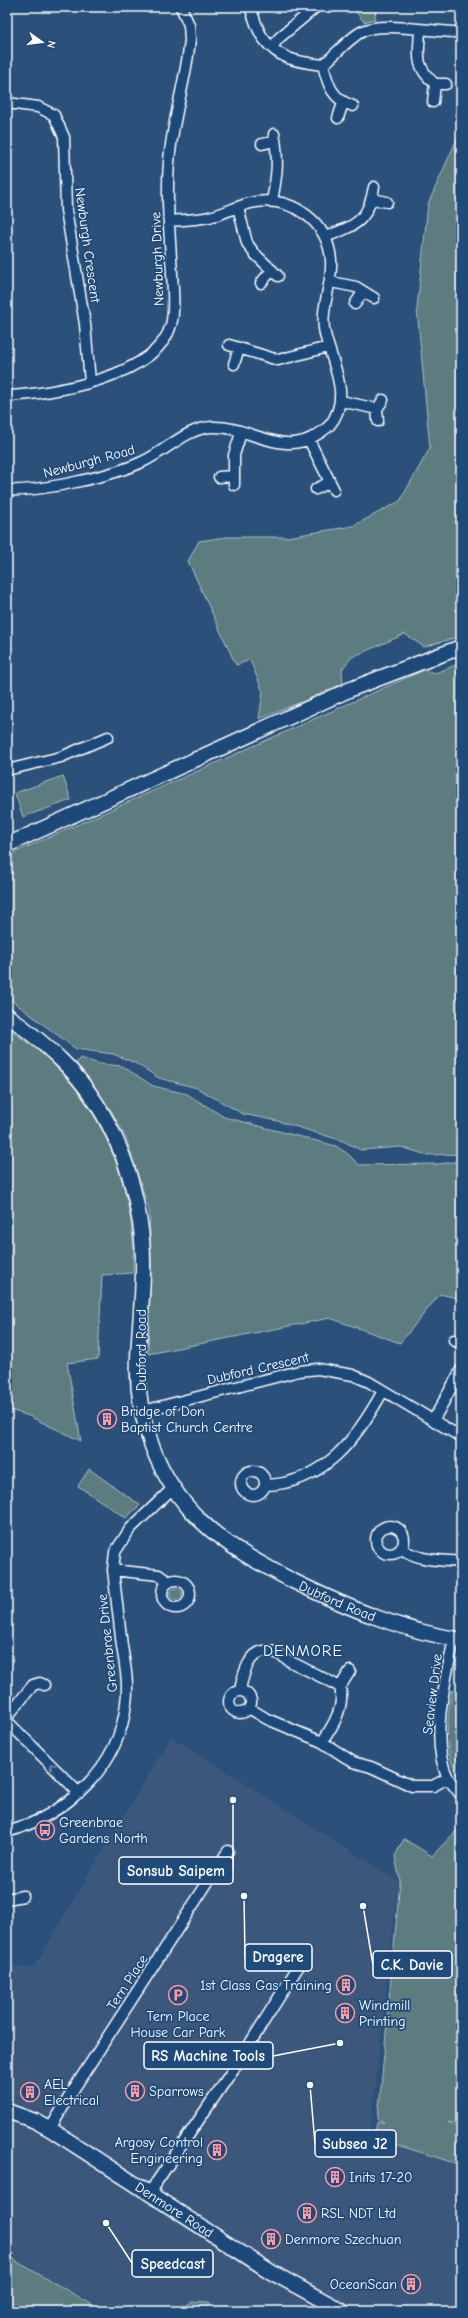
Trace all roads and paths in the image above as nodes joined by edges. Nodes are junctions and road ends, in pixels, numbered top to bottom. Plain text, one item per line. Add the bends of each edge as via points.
1 (181, 7) edge
2 (250, 7) edge
3 (314, 7) edge
4 (420, 30) junction
5 (461, 32) edge
6 (272, 47) junction
7 (323, 65) junction
8 (435, 84) junction
9 (446, 84) dead end
10 (432, 102) dead end
11 (7, 103) edge
12 (343, 103) junction
13 (353, 106) dead end
14 (338, 118) dead end
15 (262, 144) dead end
16 (374, 187) dead end
17 (372, 199) junction
18 (272, 201) junction
19 (387, 202) dead end
20 (238, 207) junction
21 (170, 221) junction
22 (325, 237) junction
23 (331, 282) junction
24 (261, 283) dead end
25 (364, 292) junction
26 (374, 298) dead end
27 (356, 304) dead end
28 (328, 347) junction
29 (234, 364) dead end
30 (90, 382) junction
31 (7, 396) edge
32 (383, 400) dead end
33 (341, 401) junction
34 (377, 409) junction
35 (378, 421) dead end
36 (241, 432) junction
37 (309, 440) junction
38 (219, 477) dead end
39 (316, 489) dead end
40 (7, 490) edge
41 (461, 647) edge
42 (108, 737) dead end
43 (7, 770) edge
44 (7, 845) edge
45 (7, 1015) edge
46 (461, 1370) edge
47 (383, 1391) junction
48 (142, 1411) junction
49 (433, 1421) junction
50 (461, 1437) edge
51 (265, 1485) dead end
52 (173, 1488) junction
53 (401, 1548) dead end
54 (461, 1562) edge
55 (113, 1570) junction
56 (169, 1582) dead end
57 (457, 1639) edge
58 (350, 1671) dead end
59 (44, 1685) dead end
60 (340, 1687) junction
61 (240, 1690) junction
62 (249, 1708) junction
63 (7, 1717) edge
64 (7, 1721) edge
65 (322, 1742) junction
66 (448, 1778) junction
67 (79, 1793) junction
68 (461, 1795) edge
69 (7, 1832) edge
70 (228, 1851) dead end
71 (23, 1896) dead end
72 (7, 1897) edge
73 (300, 1964) dead end
74 (7, 2111) edge
75 (50, 2129) junction
76 (149, 2193) junction
77 (342, 2311) edge

1 - 21 street, Newburgh Drive via 189,25 190,40 169,162
2 - 6 street via 262,37
3 - 6 street
4 - 5 street
4 - 7 street via 387,27 360,32
4 - 8 street via 418,62 425,75
6 - 7 street via 294,62
7 - 12 street via 328,86
8 - 9 street
8 - 10 street
11 - 30 street, Newburgh Crescent via 38,107 54,115 64,137 66,210 85,324
12 - 13 street
12 - 14 street
15 - 18 street via 274,138 278,171
16 - 17 street
17 - 19 street
17 - 22 street via 364,217 356,225
18 - 20 street
18 - 22 street via 299,209 309,216
20 - 21 street via 210,217
20 - 24 street via 246,243 275,273
21 - 30 street, Newburgh Drive via 173,294 171,325 164,341 154,353 127,370
22 - 23 street via 331,259
23 - 25 street via 356,287
23 - 28 street via 324,329
25 - 26 street
25 - 27 street
28 - 29 street via 278,360 234,347
28 - 33 street via 338,375
30 - 31 street, Newburgh Drive via 31,395
32 - 34 street
33 - 34 street
33 - 37 street, Newburgh Road via 329,426
34 - 35 street
36 - 37 street, Newburgh Road via 283,444
36 - 38 street via 234,455 233,481
36 - 40 street, Newburgh Road via 212,427 191,432 161,452 120,470 54,486
37 - 39 street via 332,486
41 - 44 street via 351,690
42 - 43 street via 61,757
45 - 48 street, Dubford Road via 44,1044 80,1080 102,1112 122,1154 140,1225 142,1276 138,1356
46 - 49 street
47 - 48 street, Dubford Crescent via 353,1375 318,1369 299,1370
47 - 49 street, Dubford Crescent
47 - 51 street via 357,1435 335,1457 308,1475 283,1485
48 - 52 street, Dubford Road via 156,1457
49 - 50 street, Dubford Crescent
52 - 55 street, Greenbrae Drive via 130,1528 115,1552
52 - 57 street, Dubford Road via 200,1521 227,1543 267,1568 335,1602 408,1627
53 - 54 street via 408,1554 418,1557
55 - 56 street via 159,1575
55 - 67 street, Greenbrae Drive via 127,1678 126,1704 119,1734 107,1759 98,1774
57 - 66 street, Seaview Drive via 439,1733
58 - 60 street
59 - 63 street via 33,1685
60 - 61 street via 301,1665 290,1662 282,1655 261,1651 248,1663
60 - 65 street via 342,1695 334,1725
61 - 62 street via 249,1695
61 - 62 street via 231,1695 229,1706 239,1713
62 - 65 street via 267,1720
67 -> 64 street
65 - 66 street via 353,1762 371,1767 412,1786 433,1786
66 - 68 street, Seaview Drive
67 - 69 street, Greenbrae Drive via 58,1809 25,1827
70 - 75 street, Tern Place
71 - 72 street
73 - 76 street via 237,2064
74 - 75 street, Denmore Road via 35,2120
75 - 76 street, Denmore Road
76 - 77 street, Denmore Road via 271,2272

